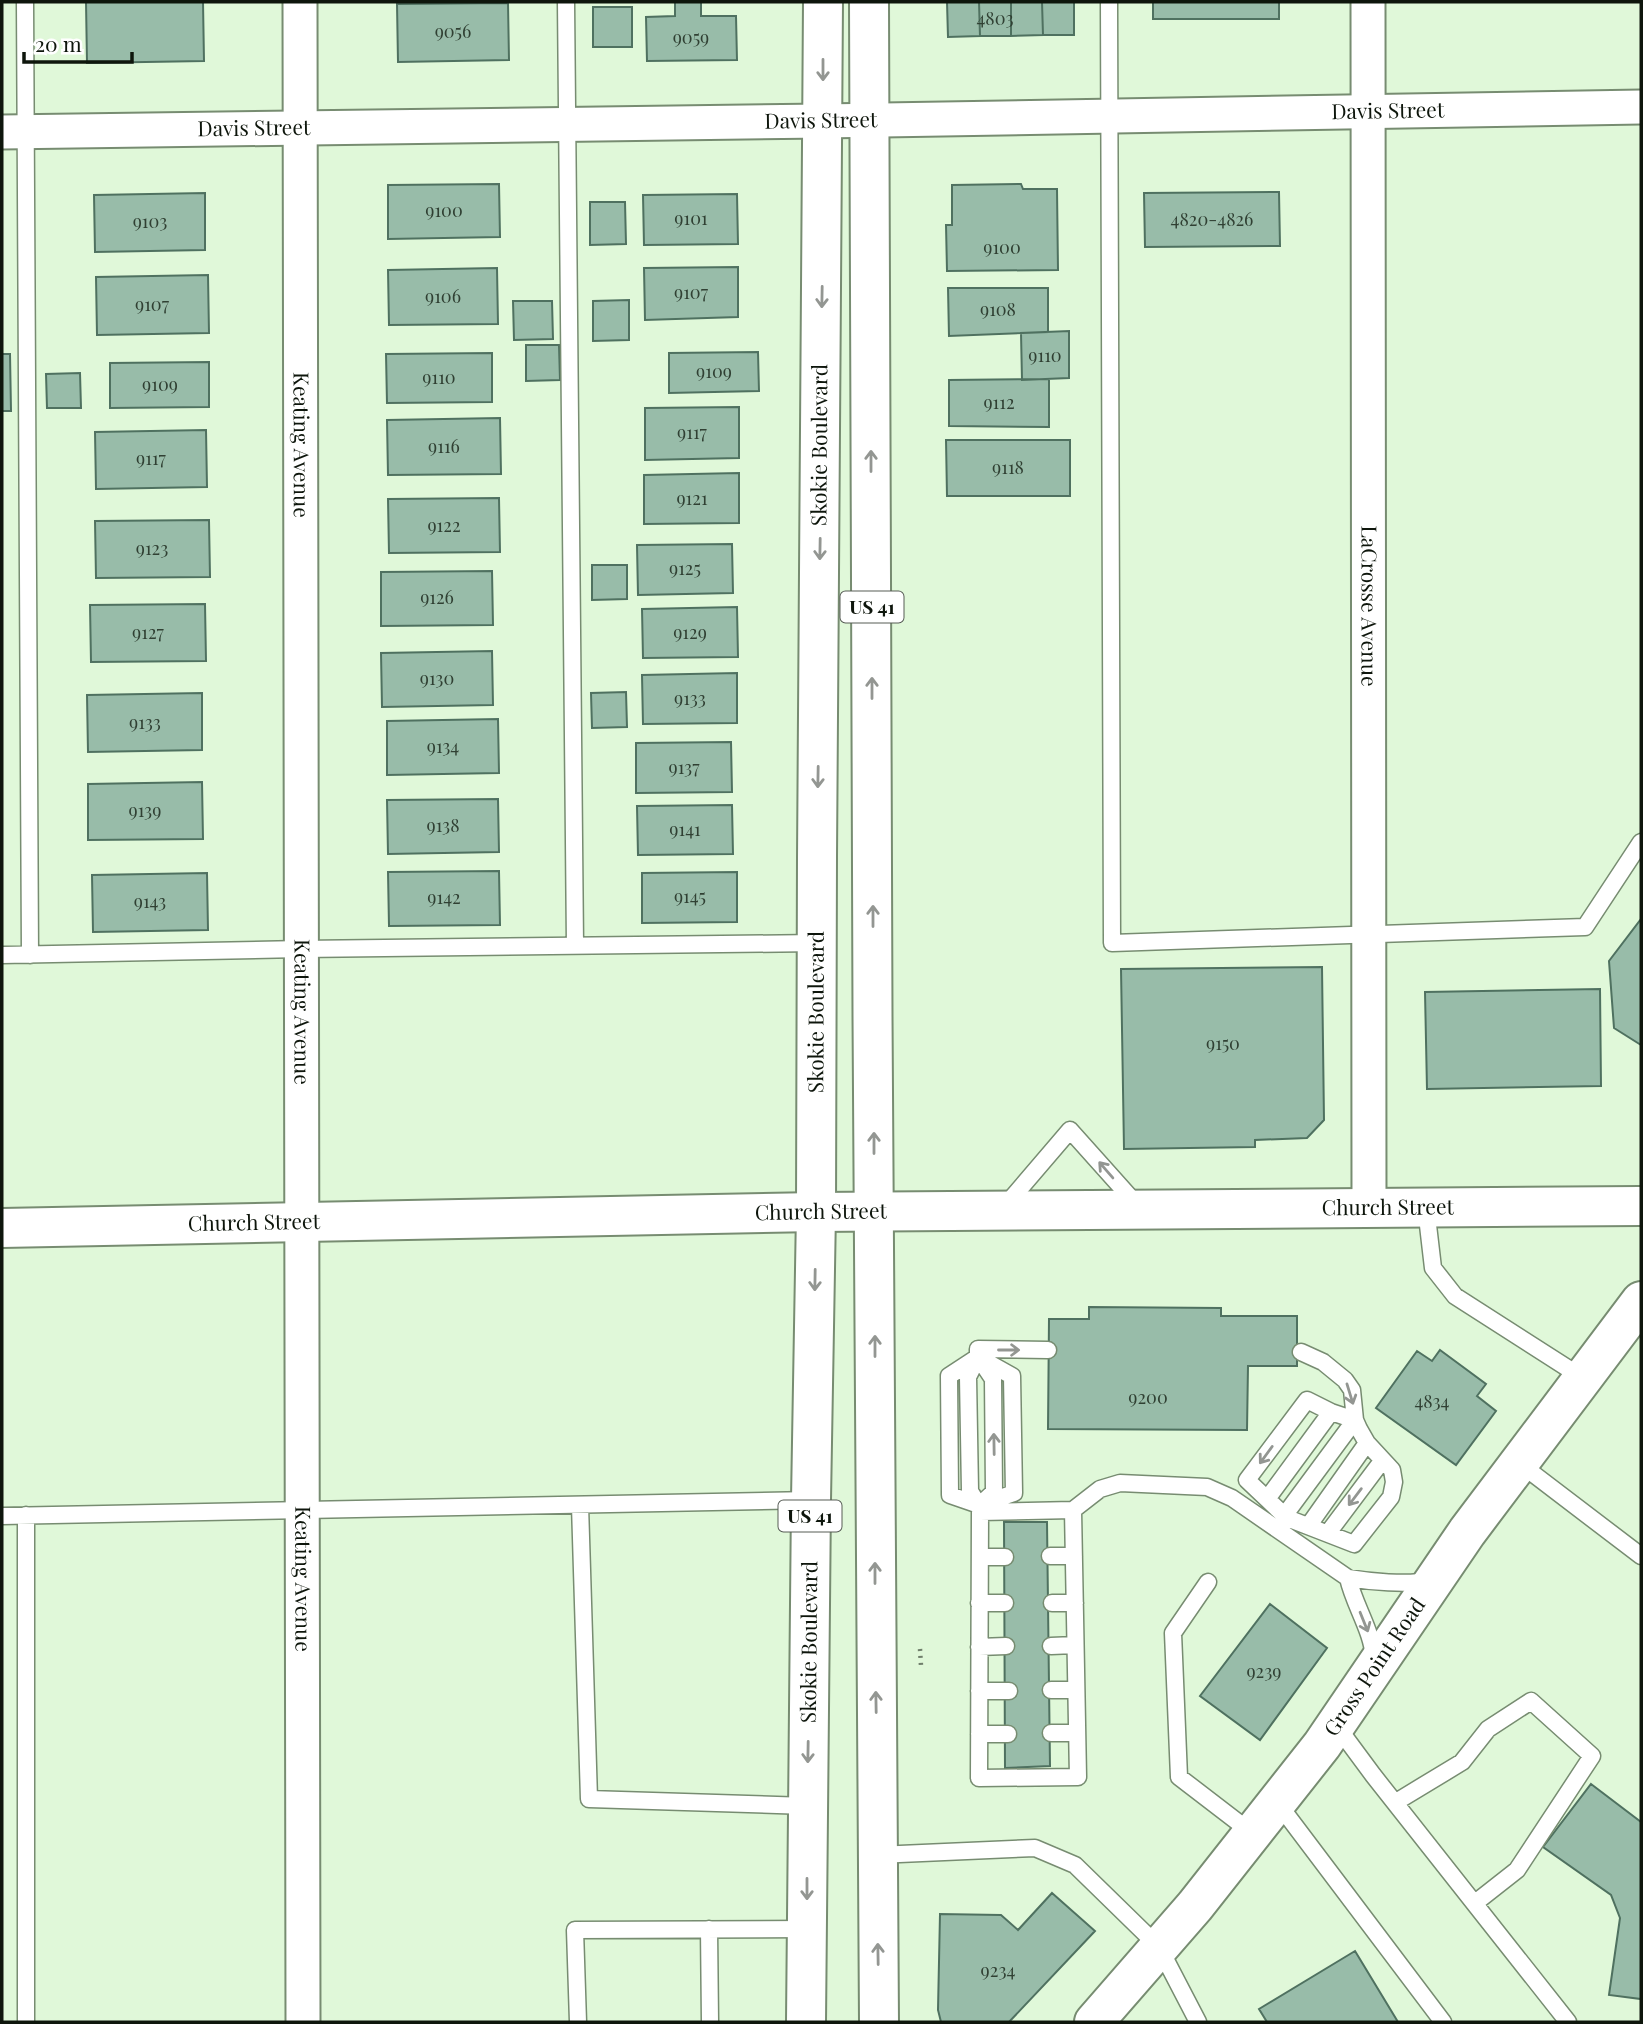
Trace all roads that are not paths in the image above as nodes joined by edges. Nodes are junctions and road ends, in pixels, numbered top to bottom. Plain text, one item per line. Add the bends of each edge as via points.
1 (25, 2) edge
2 (300, 2) edge
3 (566, 2) edge
4 (823, 2) edge
5 (869, 2) edge
6 (1110, 2) edge
7 (1368, 2) edge
8 (1641, 107) edge
9 (1368, 111) junction
10 (1110, 115) junction
11 (870, 119) junction
12 (824, 121) junction
13 (566, 123) junction
14 (300, 127) junction
15 (14, 131) edge
16 (1641, 842) edge
17 (1369, 934) junction
18 (817, 943) junction
19 (575, 946) junction
20 (301, 949) junction
21 (2, 955) edge
22 (30, 955) junction
23 (1641, 1206) edge
24 (1369, 1208) junction
25 (1426, 1208) junction
26 (1002, 1210) junction
27 (1142, 1210) junction
28 (875, 1211) junction
29 (816, 1212) junction
30 (302, 1223) junction
31 (2, 1228) edge
32 (1641, 1301) edge
33 (1048, 1350) dead end
34 (1301, 1352) dead end
35 (978, 1357) junction
36 (1583, 1378) junction
37 (1331, 1412) junction
38 (1355, 1420) junction
39 (1367, 1443) junction
40 (1382, 1461) junction
41 (1519, 1463) junction
42 (1267, 1499) junction
43 (811, 1500) junction
44 (580, 1505) junction
45 (979, 1508) junction
46 (302, 1510) junction
47 (1073, 1510) junction
48 (26, 1515) junction
49 (2, 1516) edge
50 (1283, 1521) junction
51 (1309, 1525) junction
52 (1328, 1533) junction
53 (1050, 1556) dead end
54 (1074, 1556) junction
55 (1641, 1556) edge
56 (979, 1557) junction
57 (1005, 1557) dead end
58 (1348, 1577) junction
59 (1437, 1577) junction
60 (1208, 1582) dead end
61 (979, 1603) junction
62 (1052, 1603) dead end
63 (1075, 1603) junction
64 (1005, 1604) dead end
65 (1076, 1645) junction
66 (1051, 1646) dead end
67 (979, 1647) junction
68 (1006, 1647) dead end
69 (1374, 1669) junction
70 (1051, 1690) dead end
71 (1076, 1690) junction
72 (979, 1691) junction
73 (1009, 1691) dead end
74 (1336, 1725) junction
75 (1077, 1732) junction
76 (1051, 1733) dead end
77 (979, 1734) junction
78 (1008, 1734) dead end
79 (1277, 1802) junction
80 (1396, 1802) junction
81 (807, 1806) junction
82 (1252, 1833) junction
83 (877, 1855) junction
84 (1475, 1903) junction
85 (709, 1929) junction
86 (807, 1929) junction
87 (1159, 1947) junction
88 (26, 2022) edge
89 (303, 2022) edge
90 (578, 2022) edge
91 (710, 2022) edge
92 (806, 2022) edge
93 (879, 2022) edge
94 (1094, 2022) edge
95 (1198, 2022) edge
96 (1443, 2022) edge
97 (1568, 2022) edge

1 - 15 lane
2 - 14 street, Keating Avenue
3 - 13 lane
4 -> 12 main road, Skokie Boulevard / US 41
5 - 11 main road, US 41
6 - 10 lane
7 - 9 street, LaCrosse Avenue
8 - 9 street, Davis Street
9 - 10 street, Davis Street
9 - 17 street, LaCrosse Avenue
10 - 11 street, Davis Street
10 - 17 lane via 1112,943
11 - 12 street, Davis Street
28 -> 11 main road, US 41
12 - 13 street, Davis Street
12 -> 18 main road, Skokie Boulevard / US 41
13 - 14 street, Davis Street
13 - 19 lane
14 - 15 street, Davis Street
14 - 20 street, Keating Avenue
15 - 22 lane
16 - 17 lane via 1585,927
17 - 24 street, LaCrosse Avenue
18 - 19 lane
18 - 29 main road, Skokie Boulevard / US 41
19 - 20 lane
20 - 22 lane
20 - 30 street, Keating Avenue
21 - 22 lane
23 - 25 main road, Church Street
24 - 25 main road, Church Street
24 - 27 main road, Church Street
25 - 36 lane via 1433,1268 1455,1296
26 - 27 main road, Church Street
27 -> 26 lane via 1070,1130
26 - 28 main road, Church Street
28 - 29 main road, Church Street
83 -> 28 main road, US 41
29 - 30 main road, Church Street
29 -> 43 main road, Skokie Boulevard / US 41
30 - 31 main road, Church Street
30 - 46 street, Keating Avenue
32 - 36 main road, Gross Point Road
35 -> 33 lane via 978,1349
34 -> 38 lane via 1324,1362 1345,1380 1352,1390
35 - 45 lane via 949,1376 950,1495
45 -> 35 lane via 1014,1493 1013,1376
36 - 41 main road, Gross Point Road
37 - 38 lane
37 - 42 lane
37 -> 42 lane via 1307,1400 1247,1480
38 - 39 lane
38 - 50 lane
39 - 40 lane
39 - 51 lane
40 -> 52 lane
40 - 52 lane via 1392,1470 1394,1482 1391,1497 1374,1521 1354,1544
41 - 55 lane
41 - 59 main road, Gross Point Road
42 - 50 lane
43 - 44 lane
43 -> 81 main road, Skokie Boulevard / US 41
44 - 46 lane
44 - 81 lane via 589,1799
45 - 47 lane
45 - 56 lane
46 - 48 lane
46 - 89 street, Keating Avenue
47 - 50 lane via 1100,1489 1120,1483 1207,1487
47 - 54 lane
48 - 49 lane
48 - 88 lane
50 - 51 lane
50 - 58 lane
51 - 52 lane
53 - 54 lane
54 - 63 lane
56 - 57 lane
56 - 61 lane
58 - 59 lane via 1422,1582
58 -> 69 lane via 1373,1647
59 - 69 main road, Gross Point Road
60 - 82 lane via 1173,1633 1179,1777
61 - 64 lane
61 - 67 lane
62 - 63 lane
63 - 65 lane
65 - 66 lane
65 - 71 lane
67 - 68 lane
67 - 72 lane
69 - 74 main road, Gross Point Road
70 - 71 lane
71 - 75 lane
72 - 73 lane
72 - 77 lane
74 - 79 main road, Gross Point Road
74 - 80 lane
75 - 76 lane
75 - 77 lane via 1078,1777 979,1778
77 - 78 lane
79 - 82 main road, Gross Point Road
79 - 96 lane
80 - 84 lane
80 - 84 lane via 1462,1762 1488,1729 1531,1701 1592,1756 1517,1870
81 -> 86 main road, Skokie Boulevard / US 41
82 - 87 main road, Gross Point Road
83 - 87 lane via 1035,1848 1075,1865
93 -> 83 main road, US 41
84 - 97 lane
85 - 86 lane
85 - 90 lane via 575,1930
85 - 91 lane
86 - 92 main road, Skokie Boulevard / US 41
87 - 94 main road, Gross Point Road
87 - 95 lane

